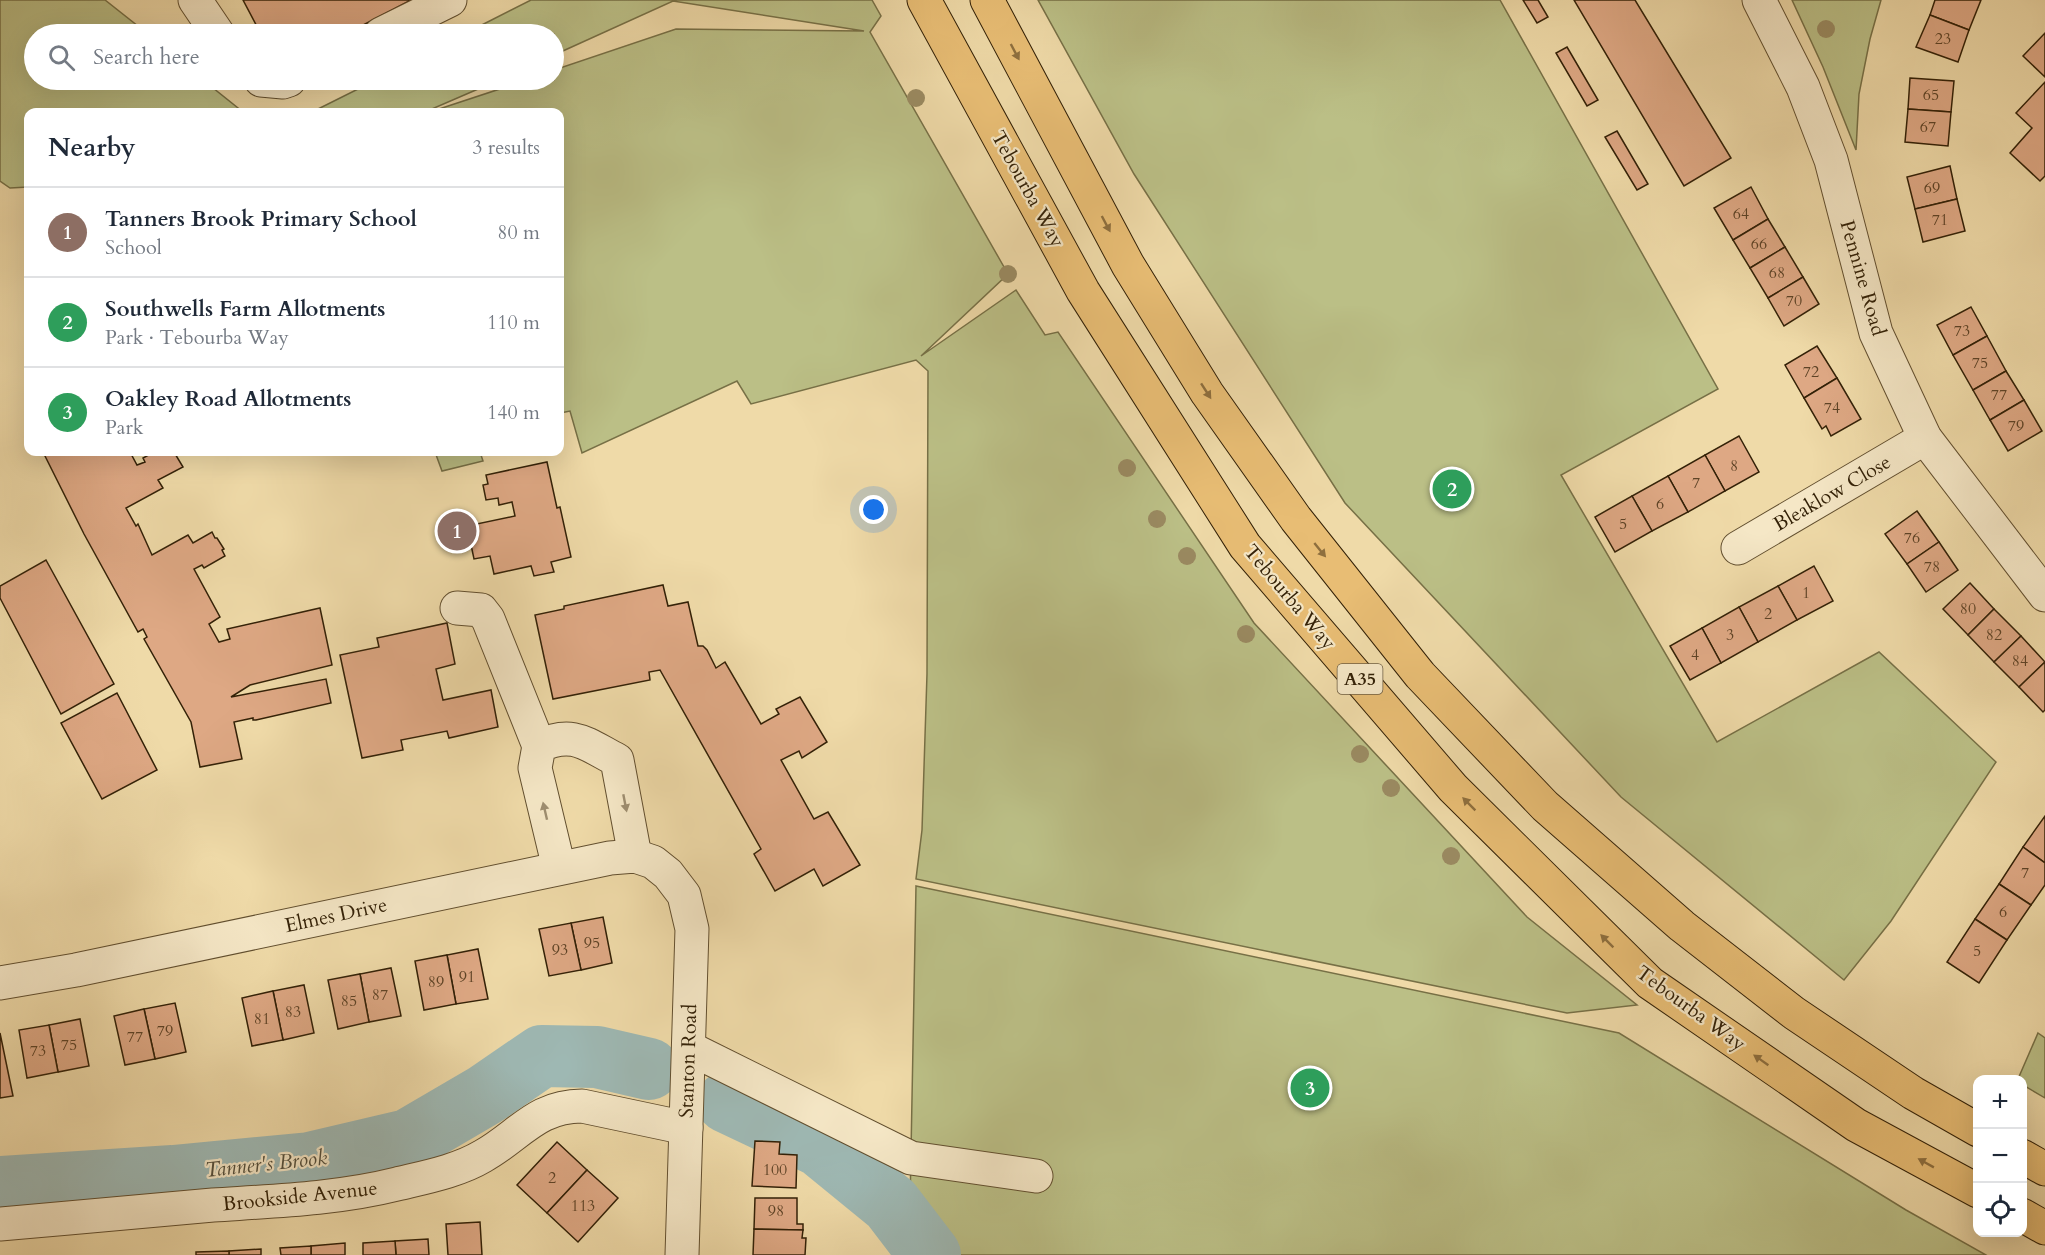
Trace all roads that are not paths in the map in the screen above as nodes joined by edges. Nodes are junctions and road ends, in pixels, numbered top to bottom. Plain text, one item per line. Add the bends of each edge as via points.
1 (195, 0) edge
2 (450, 0) edge
3 (924, 0) edge
4 (987, 0) edge
5 (1759, 0) edge
6 (211, 24) edge
7 (401, 24) edge
8 (1925, 438) junction
9 (1738, 548) dead end
10 (2045, 595) edge
11 (457, 608) dead end
12 (539, 746) junction
13 (635, 856) junction
14 (559, 868) junction
15 (0, 983) edge
16 (689, 1048) junction
17 (686, 1128) junction
18 (1975, 1129) edge
19 (2027, 1159) edge
20 (2045, 1169) edge
21 (1036, 1176) dead end
22 (1973, 1189) edge
23 (2027, 1218) edge
24 (0, 1224) edge
25 (2045, 1228) edge
26 (682, 1255) edge

1 - 6 street
2 - 7 street
22 -> 3 main road, Tebourba Way / A35 via 1856,1125 1650,983 1453,788 1245,546 1083,291
4 -> 18 main road, A35 via 1128,265 1207,393 1296,519 1420,675 1545,806 1682,926 1794,1013 1913,1093
5 - 8 street, Pennine Road via 1803,87 1831,160 1876,333
8 - 9 street, Bleaklow Close
8 - 10 street, Pennine Road
11 - 12 street via 481,610 488,619
12 -> 13 street via 555,739 577,739 617,760
14 -> 12 street via 535,768
13 - 14 street, Elmes Drive
13 - 16 street, Stanton Road via 653,862 684,895 692,928
14 - 15 street, Elmes Drive
16 - 17 street, Stanton Road
16 - 21 street via 911,1158
17 - 24 street, Brookside Avenue via 582,1106 565,1106 532,1120 484,1156 462,1166 361,1192
17 - 26 street, Stanton Road
19 - 20 main road
23 - 25 main road

